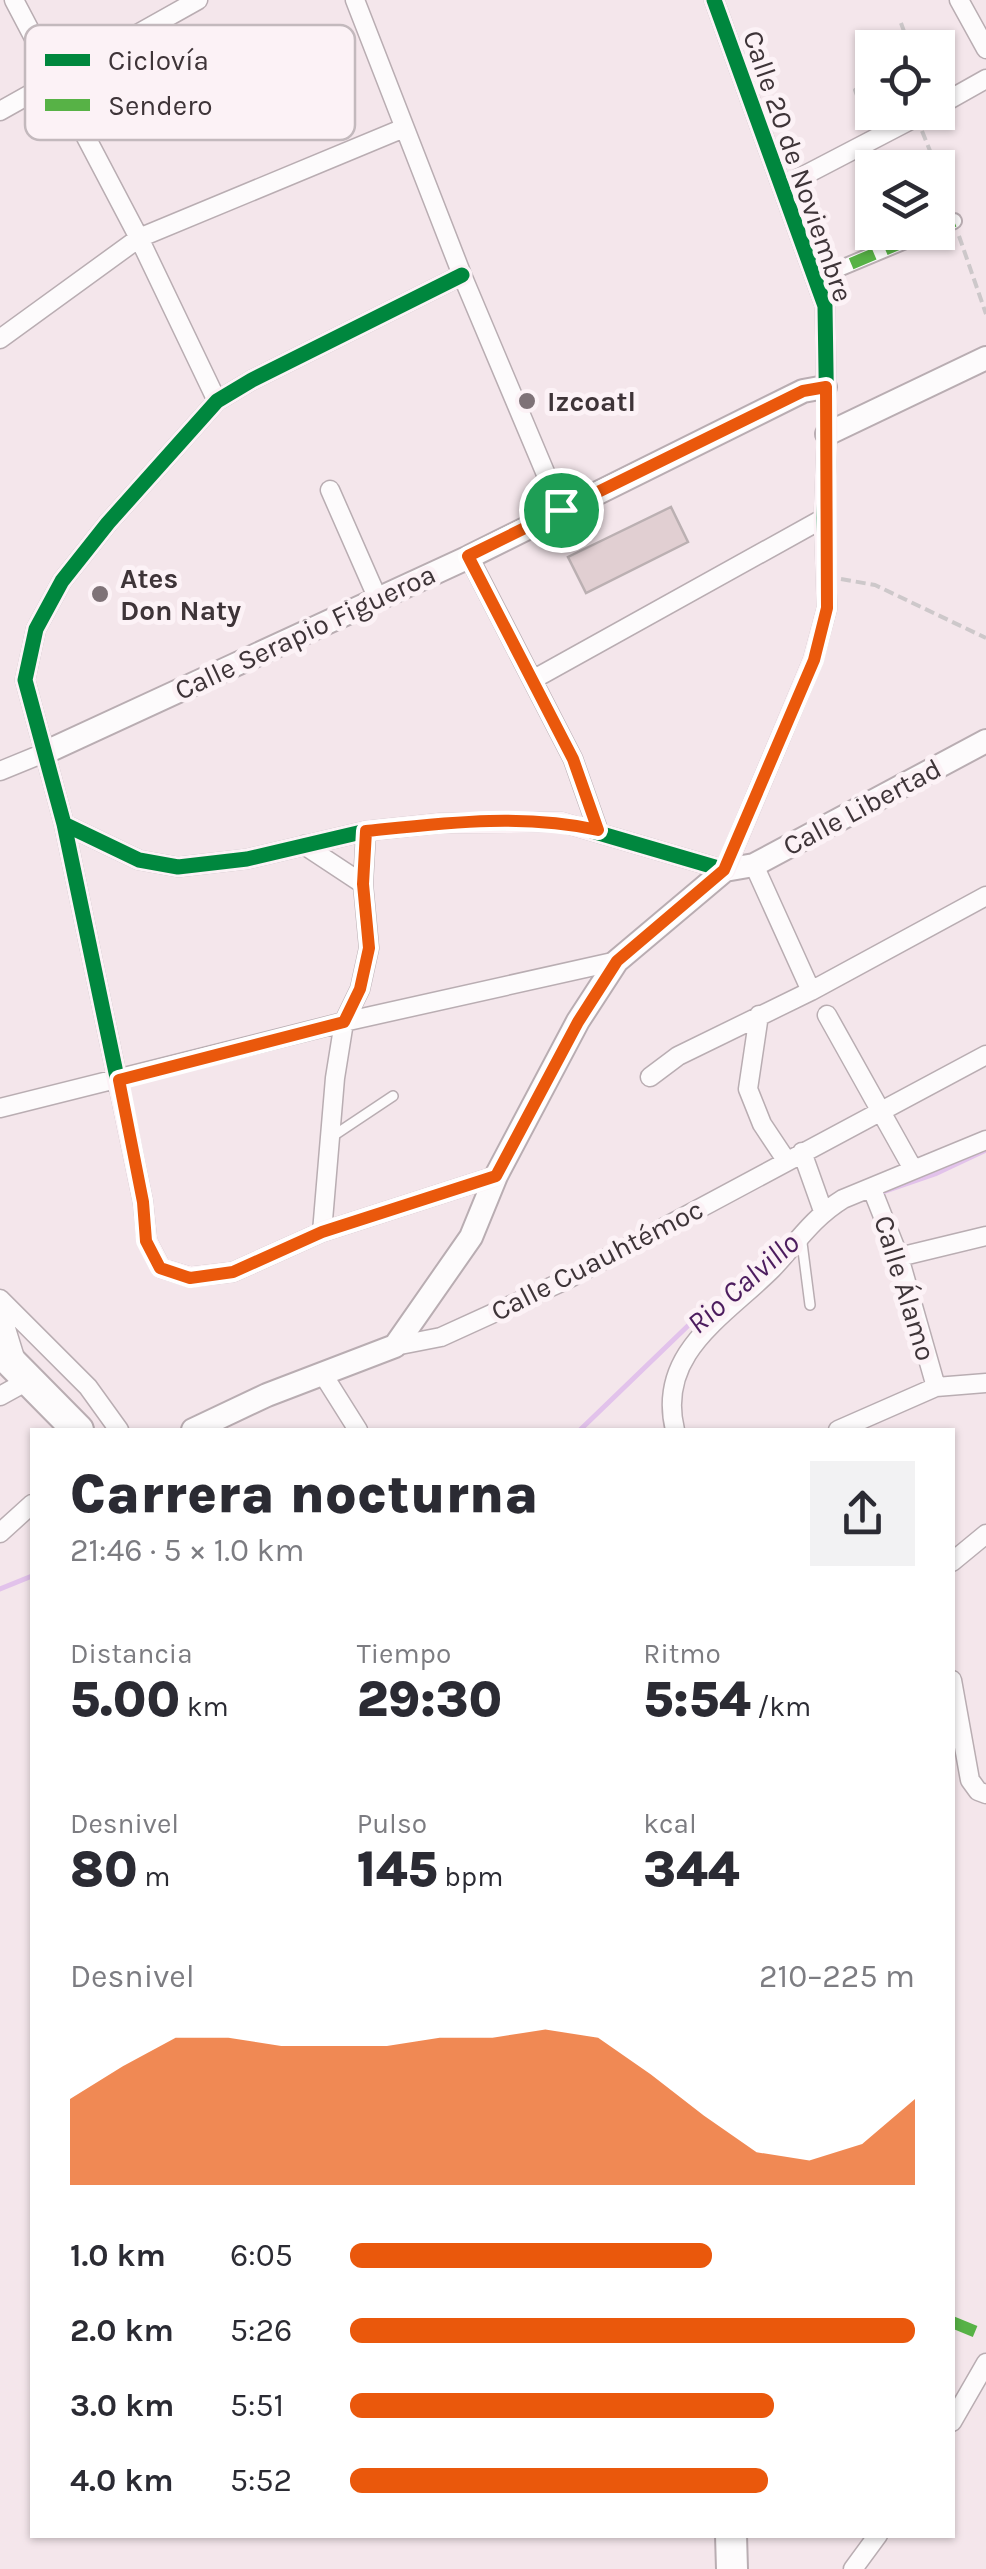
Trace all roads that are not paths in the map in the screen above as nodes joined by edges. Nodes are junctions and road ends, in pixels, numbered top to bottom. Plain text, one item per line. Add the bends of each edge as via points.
1 (14, 0) edge
2 (198, 0) edge
3 (355, 0) edge
4 (714, 0) edge
5 (959, 0) edge
6 (27, 25) edge
7 (154, 25) edge
8 (986, 49) edge
9 (986, 78) edge
10 (955, 96) edge
11 (25, 97) edge
12 (0, 111) edge
13 (404, 128) junction
14 (890, 130) edge
15 (88, 140) edge
16 (782, 187) junction
17 (139, 238) junction
18 (884, 250) edge
19 (462, 275) junction
20 (816, 278) junction
21 (0, 339) edge
22 (986, 358) edge
23 (826, 387) junction
24 (217, 401) junction
25 (827, 434) junction
26 (330, 490) dead end
27 (561, 510) junction
28 (824, 518) junction
29 (468, 556) junction
30 (377, 597) junction
31 (534, 679) junction
32 (986, 742) edge
33 (44, 753) junction
34 (0, 772) edge
35 (64, 824) junction
36 (598, 830) junction
37 (366, 831) junction
38 (304, 846) junction
39 (754, 865) junction
40 (724, 870) junction
41 (363, 884) junction
42 (986, 896) edge
43 (617, 961) junction
44 (811, 991) junction
45 (758, 1015) junction
46 (827, 1015) dead end
47 (344, 1022) junction
48 (986, 1055) edge
49 (650, 1077) dead end
50 (119, 1080) junction
51 (393, 1096) dead end
52 (0, 1108) edge
53 (881, 1113) junction
54 (330, 1138) junction
55 (986, 1140) edge
56 (794, 1156) junction
57 (913, 1170) junction
58 (496, 1176) junction
59 (872, 1189) junction
60 (823, 1212) junction
61 (322, 1232) junction
62 (801, 1232) junction
63 (986, 1236) edge
64 (899, 1257) junction
65 (0, 1299) edge
66 (810, 1305) dead end
67 (0, 1309) edge
68 (394, 1346) junction
69 (12, 1365) edge
70 (324, 1376) junction
71 (986, 1383) edge
72 (936, 1387) junction
73 (0, 1396) edge
74 (76, 1428) edge
75 (118, 1428) edge
76 (197, 1428) edge
77 (357, 1428) edge
78 (674, 1428) edge
79 (843, 1428) edge
80 (30, 1506) edge
81 (0, 1533) edge
82 (986, 1534) edge
83 (955, 1560) edge
84 (955, 1697) edge
85 (986, 1794) edge
86 (986, 2363) edge
87 (955, 2417) edge
88 (731, 2538) edge
89 (876, 2538) edge
90 (732, 2569) edge
91 (853, 2569) edge

1 - 6 street
2 - 7 street
3 - 13 street
4 - 16 street, Calle 20 de Noviembre
5 - 8 street
9 - 10 street
11 - 12 street
13 - 17 street
13 - 19 street
14 - 16 street
15 - 17 street
16 - 20 street, Calle 20 de Noviembre
17 - 21 street
17 - 24 street
18 - 20 street
19 - 24 street
19 - 27 street
20 - 23 street, Calle 20 de Noviembre via 825,306
22 - 25 street
23 - 25 street, Calle 20 de Noviembre
23 - 27 street, Calle Serapio Figueroa via 803,391
24 - 33 street via 108,523 62,581 36,628 25,680
25 - 28 street, Calle 20 de Noviembre
26 - 30 street
27 - 29 street, Calle Serapio Figueroa
28 - 31 street
28 - 40 street, Calle 20 de Noviembre via 827,608 814,660
29 - 30 street, Calle Serapio Figueroa
29 - 31 street
30 - 33 street, Calle Serapio Figueroa
31 - 36 street
32 - 39 street, Calle Libertad
33 - 34 street, Calle Serapio Figueroa
33 - 35 street
35 - 38 street via 138,860 178,867
35 - 50 street
36 - 37 street via 510,820
36 - 40 street
37 - 38 street
37 - 41 street
38 - 41 street
39 - 40 street, Calle Libertad
39 - 44 street
40 - 43 street
41 - 47 street via 369,948
42 - 44 street
43 - 47 street
43 - 58 street
44 - 45 street
45 - 49 street
45 - 56 street via 748,1088 762,1124
46 - 53 street
47 - 50 street
47 - 54 street
48 - 53 street, Calle Cuauhtémoc
50 - 52 street
50 - 61 street via 146,1241 160,1268 190,1278 233,1272
51 - 54 lane
53 - 56 street, Calle Cuauhtémoc
53 - 57 street
54 - 61 street
55 - 57 street
56 - 60 street
56 - 68 street, Calle Cuauhtémoc via 566,1280 441,1337
57 - 59 street
58 - 61 street
58 - 68 street via 471,1237
59 - 60 street
59 - 64 street, Calle Álamo
60 - 62 street
62 - 66 lane
62 - 78 street via 692,1348 672,1384
63 - 64 street
64 - 72 street, Calle Álamo
65 - 75 street via 88,1387
67 - 69 street
68 - 70 street, Calle Cuauhtémoc
69 - 73 street
69 - 74 main road
70 - 76 street, Calle Cuauhtémoc
70 - 77 street
71 - 72 street
72 - 79 street
80 - 81 street
82 - 83 street
84 - 85 street via 970,1780
86 - 87 street
88 - 90 main road
89 - 91 street

